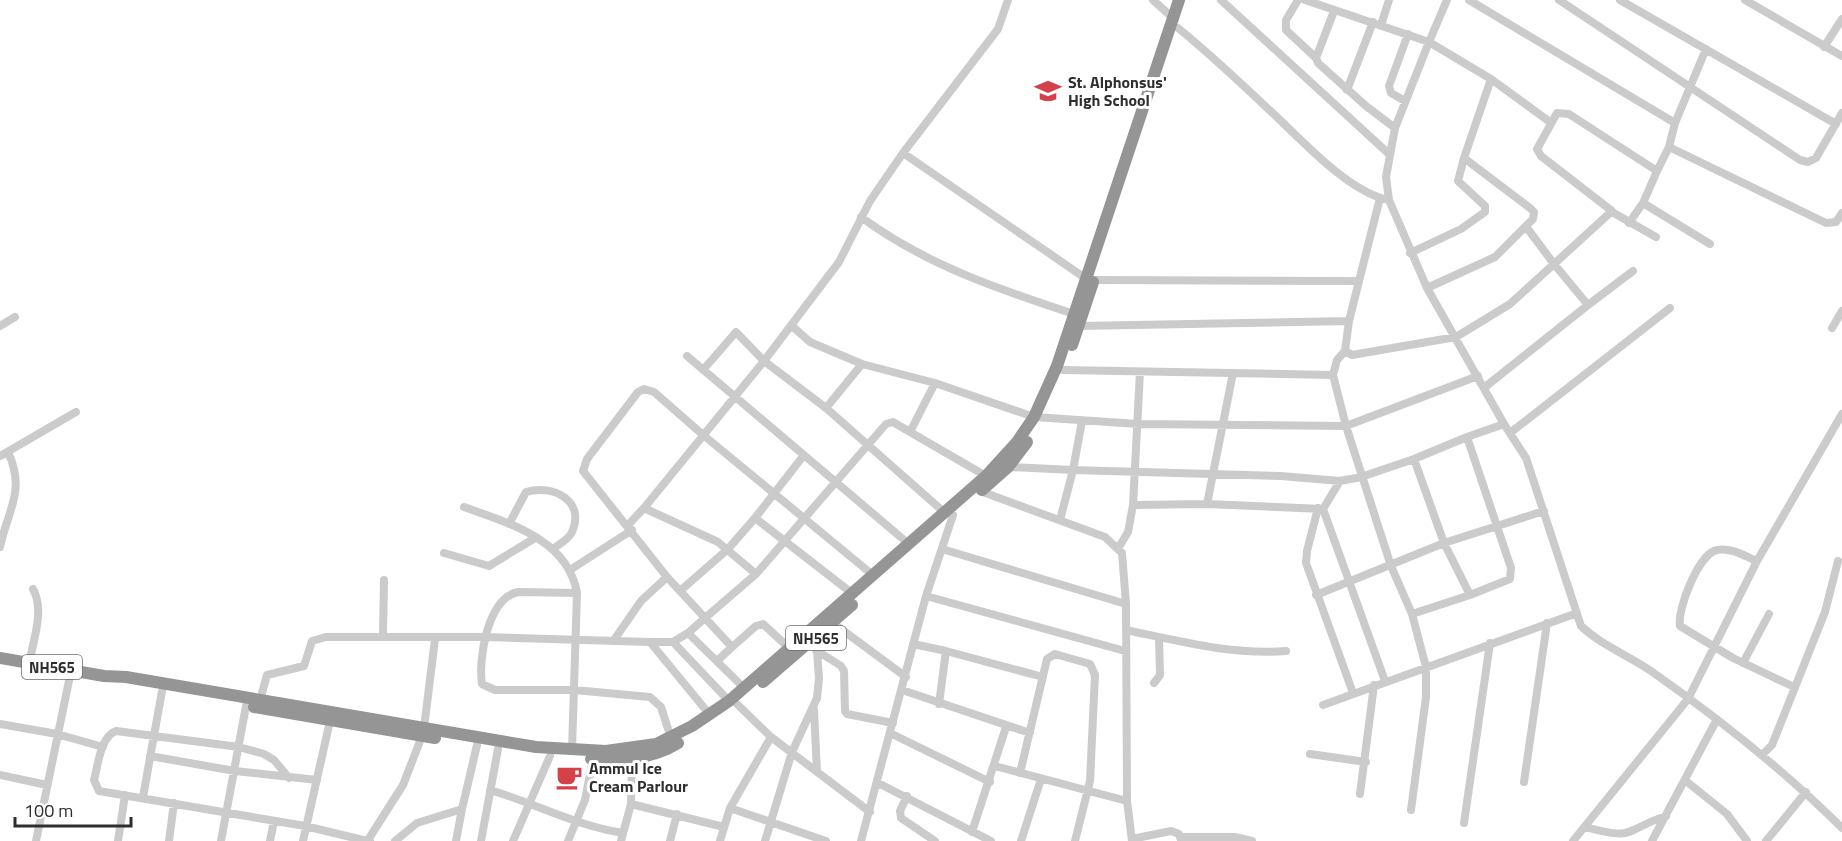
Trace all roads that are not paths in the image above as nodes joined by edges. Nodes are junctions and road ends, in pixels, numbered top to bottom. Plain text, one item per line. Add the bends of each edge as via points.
1 (1008, 0) edge
2 (1153, 0) edge
3 (1179, 0) edge
4 (1187, 0) edge
5 (1221, 0) edge
6 (1298, 0) edge
7 (1305, 0) edge
8 (1389, 0) edge
9 (1447, 0) edge
10 (1469, 0) edge
11 (1559, 0) edge
12 (1620, 0) edge
13 (1745, 0) edge
14 (1334, 11) junction
15 (1842, 20) edge
16 (1175, 23) junction
17 (1377, 24) junction
18 (1408, 34) junction
19 (1429, 42) junction
20 (1824, 47) junction
21 (1706, 49) junction
22 (1842, 56) edge
23 (1316, 58) junction
24 (1491, 79) junction
25 (1690, 88) junction
26 (1347, 90) junction
27 (1405, 101) junction
28 (1842, 113) edge
29 (1550, 122) junction
30 (1675, 123) junction
31 (1836, 124) junction
32 (1395, 128) junction
33 (1669, 147) junction
34 (903, 153) junction
35 (1389, 154) junction
36 (1464, 158) junction
37 (1657, 171) junction
38 (1380, 198) junction
39 (1389, 200) junction
40 (1643, 203) junction
41 (1612, 212) junction
42 (1842, 213) edge
43 (861, 217) junction
44 (1629, 223) junction
45 (1527, 228) junction
46 (1656, 237) dead end
47 (1710, 244) dead end
48 (1410, 253) junction
49 (1554, 264) junction
50 (1633, 270) dead end
51 (1090, 279) junction
52 (1359, 281) junction
53 (1427, 288) junction
54 (1588, 305) junction
55 (1670, 308) dead end
56 (1842, 311) edge
57 (1074, 314) junction
58 (15, 317) dead end
59 (1348, 321) junction
60 (0, 326) edge
61 (792, 326) junction
62 (1079, 326) junction
63 (1832, 328) dead end
64 (1456, 337) junction
65 (1345, 351) junction
66 (687, 356) dead end
67 (764, 361) junction
68 (862, 364) junction
69 (703, 370) junction
70 (1063, 370) junction
71 (1140, 372) junction
72 (1233, 373) junction
73 (1333, 375) junction
74 (1478, 376) junction
75 (935, 383) junction
76 (1485, 387) junction
77 (734, 396) junction
78 (825, 408) junction
79 (76, 412) dead end
80 (1842, 414) edge
81 (1038, 417) junction
82 (1082, 421) junction
83 (1138, 424) junction
84 (1222, 424) junction
85 (1504, 424) junction
86 (1346, 426) junction
87 (910, 432) junction
88 (1510, 433) junction
89 (702, 434) junction
90 (1467, 437) junction
91 (868, 444) junction
92 (8, 452) junction
93 (804, 454) junction
94 (0, 456) edge
95 (1414, 459) junction
96 (1008, 467) junction
97 (1073, 470) junction
98 (1134, 473) junction
99 (1213, 474) junction
100 (986, 476) junction
101 (1361, 477) junction
102 (835, 481) junction
103 (1340, 481) junction
104 (981, 491) junction
105 (773, 494) junction
106 (1207, 504) junction
107 (1133, 506) junction
108 (464, 507) dead end
109 (644, 508) junction
110 (1320, 508) junction
111 (1544, 511) junction
112 (949, 514) junction
113 (755, 518) junction
114 (803, 518) junction
115 (1059, 520) junction
116 (509, 524) junction
117 (1497, 526) junction
118 (630, 528) junction
119 (535, 538) junction
120 (786, 541) junction
121 (1444, 543) junction
122 (910, 545) junction
123 (0, 547) edge
124 (1119, 547) junction
125 (554, 548) junction
126 (728, 549) junction
127 (942, 549) junction
128 (1842, 552) edge
129 (444, 553) dead end
130 (1757, 561) junction
131 (1840, 562) edge
132 (1391, 566) junction
133 (570, 570) junction
134 (756, 574) junction
135 (874, 576) junction
136 (667, 577) junction
137 (384, 580) dead end
138 (1349, 582) junction
139 (33, 589) dead end
140 (680, 591) junction
141 (577, 593) junction
142 (854, 594) junction
143 (1316, 595) junction
144 (1470, 595) junction
145 (926, 596) junction
146 (1126, 604) junction
147 (1577, 613) junction
148 (1412, 614) junction
149 (1769, 614) dead end
150 (705, 618) junction
151 (832, 623) junction
152 (1547, 623) junction
153 (1126, 630) junction
154 (688, 633) junction
155 (383, 636) junction
156 (485, 637) junction
157 (1159, 637) junction
158 (435, 639) junction
159 (576, 640) junction
160 (614, 640) junction
161 (650, 642) junction
162 (673, 642) junction
163 (1490, 643) junction
164 (816, 644) junction
165 (913, 644) junction
166 (732, 647) junction
167 (789, 648) junction
168 (1714, 648) junction
169 (945, 651) junction
170 (1125, 651) junction
171 (1286, 651) dead end
172 (0, 658) edge
173 (718, 660) junction
174 (1743, 663) junction
175 (29, 664) junction
176 (1426, 667) junction
177 (70, 670) junction
178 (104, 676) junction
179 (906, 676) junction
180 (1043, 677) junction
181 (1386, 681) junction
182 (1154, 683) dead end
183 (1374, 685) junction
184 (1794, 687) junction
185 (744, 688) junction
186 (574, 690) junction
187 (902, 690) junction
188 (162, 691) junction
189 (1353, 693) junction
190 (1688, 699) junction
191 (260, 700) junction
192 (733, 702) junction
193 (939, 704) junction
194 (1323, 705) dead end
195 (246, 706) junction
196 (814, 708) junction
197 (710, 715) junction
198 (330, 721) junction
199 (1716, 721) junction
200 (893, 723) junction
201 (0, 724) edge
202 (1006, 727) junction
203 (423, 732) junction
204 (890, 733) junction
205 (1030, 733) junction
206 (57, 734) junction
207 (154, 735) junction
208 (771, 737) junction
209 (671, 738) junction
210 (477, 745) junction
211 (103, 747) junction
212 (239, 747) junction
213 (498, 749) junction
214 (572, 750) junction
215 (792, 752) junction
216 (1310, 754) dead end
217 (1762, 755) junction
218 (150, 756) junction
219 (549, 756) junction
220 (593, 759) junction
221 (632, 760) junction
222 (1366, 762) junction
223 (995, 766) junction
224 (235, 771) junction
225 (817, 771) junction
226 (1020, 773) junction
227 (0, 775) edge
228 (289, 778) junction
229 (1041, 779) junction
230 (317, 780) junction
231 (1686, 781) junction
232 (990, 782) junction
233 (1524, 782) dead end
234 (878, 783) junction
235 (47, 785) junction
236 (490, 790) junction
237 (1088, 791) junction
238 (1806, 792) junction
239 (1360, 794) dead end
240 (125, 795) junction
241 (906, 796) junction
242 (143, 797) junction
243 (1127, 801) junction
244 (530, 802) junction
245 (174, 803) junction
246 (632, 804) junction
247 (730, 808) junction
248 (462, 809) junction
249 (1411, 810) dead end
250 (870, 812) junction
251 (676, 814) junction
252 (227, 815) junction
253 (1666, 816) junction
254 (274, 821) junction
255 (771, 822) junction
256 (576, 823) junction
257 (1464, 823) dead end
258 (305, 826) junction
259 (1585, 826) junction
260 (724, 827) junction
261 (1842, 828) edge
262 (972, 832) junction
263 (622, 837) edge
264 (1181, 839) edge
265 (1132, 840) edge
266 (36, 841) edge
267 (118, 841) edge
268 (169, 841) edge
269 (221, 841) edge
270 (270, 841) edge
271 (303, 841) edge
272 (369, 841) edge
273 (395, 841) edge
274 (456, 841) edge
275 (481, 841) edge
276 (513, 841) edge
277 (568, 841) edge
278 (670, 841) edge
279 (720, 841) edge
280 (765, 841) edge
281 (826, 841) edge
282 (861, 841) edge
283 (935, 841) edge
284 (991, 841) edge
285 (1021, 841) edge
286 (1075, 841) edge
287 (1252, 841) edge
288 (1573, 841) edge
289 (1652, 841) edge
290 (1747, 841) edge
291 (1766, 841) edge

1 - 34 street via 998,29
2 - 16 street
3 - 16 highway, NH565
4 - 16 highway, NH565
5 - 35 street
6 - 23 street via 1286,20 1286,30
7 - 14 street
8 - 17 street
9 - 19 street
10 - 30 street
11 - 25 street
12 - 21 street
13 - 20 street
14 - 17 street
14 - 23 street
15 - 20 street
16 - 38 street via 1320,158
16 - 51 highway, NH565
17 - 18 street
17 - 26 street
18 - 19 street
18 - 27 street via 1389,86 1391,93
19 - 24 street
19 - 27 street
20 - 22 street
21 - 25 street
21 - 31 street
23 - 26 street
24 - 29 street
24 - 36 street
25 - 30 street
25 - 31 street via 1808,162 1816,158
26 - 32 street
27 - 32 street
28 - 31 street
29 - 37 street via 1557,113 1566,112
29 - 41 street via 1538,144 1541,156
30 - 33 street
32 - 35 street
33 - 37 street
33 - 42 street via 1826,223 1836,222
34 - 43 street
34 - 51 street
35 - 39 street
36 - 45 street via 1534,212
36 - 48 street via 1458,181 1485,206 1485,212 1461,229
37 - 40 street
38 - 39 street
38 - 52 street
39 - 48 street
40 - 44 street
40 - 47 street
41 - 44 street
41 - 49 street
43 - 57 street via 930,261
43 - 61 street via 839,262
44 - 46 street
45 - 49 street
45 - 53 street via 1495,257
48 - 53 street
49 - 54 street
49 - 64 street via 1510,304
50 - 54 street
51 - 52 street
51 - 57 highway, NH565
51 - 62 highway, NH565
52 - 59 street
53 - 64 street
54 - 76 street
55 - 88 street
56 - 63 street
57 - 81 highway, NH565
58 - 60 street
59 - 62 street
59 - 65 street
61 - 67 street
61 - 68 street via 810,342
62 - 70 highway, NH565
64 - 65 street via 1352,355
64 - 74 street
65 - 73 street via 1337,360
66 - 69 street
67 - 69 street via 736,332
67 - 77 street
67 - 78 street
68 - 75 street
68 - 78 street
69 - 77 street
70 - 71 street
70 - 81 highway, NH565
71 - 72 street
71 - 83 street
72 - 73 street
72 - 84 street
73 - 86 street
74 - 76 street
74 - 86 street
75 - 81 street
75 - 87 street
76 - 85 street
77 - 89 street
77 - 93 street
78 - 91 street
79 - 92 street
80 - 130 street
81 - 82 street
81 - 96 highway, NH565
81 - 100 highway, NH565
82 - 83 street
82 - 97 street
83 - 84 street
83 - 98 street
84 - 86 street
84 - 99 street
85 - 88 street
85 - 90 street
86 - 101 street
87 - 91 street via 890,422
87 - 100 street
88 - 111 street via 1526,458
89 - 105 street
89 - 109 street
89 - 118 street via 654,392 638,392 583,467 589,481
90 - 95 street
90 - 117 street
91 - 102 street
91 - 112 street
92 - 94 street
92 - 123 street via 16,469 17,488
93 - 102 street
93 - 105 street
95 - 101 street
95 - 121 street
96 - 97 street
96 - 104 highway, NH565
97 - 98 street
97 - 115 street
98 - 99 street
98 - 107 street
99 - 103 street
99 - 106 street
100 - 112 highway, NH565
101 - 103 street
101 - 132 street
102 - 114 street
102 - 122 street
103 - 110 street
104 - 112 highway, NH565
104 - 115 street
105 - 113 street
105 - 114 street
106 - 107 street
106 - 110 street
107 - 124 street via 1128,532
108 - 116 street
109 - 118 street
109 - 126 street
110 - 138 street
110 - 143 street via 1306,551
111 - 117 street
111 - 147 street
112 - 122 highway, NH565
112 - 127 street
112 - 151 highway, NH565
113 - 120 street
113 - 126 street
114 - 120 street
114 - 135 street
115 - 124 street via 1106,537
116 - 119 street
116 - 125 street via 526,492 561,493 572,508 572,533
117 - 121 street
117 - 144 street via 1511,568 1510,579
118 - 133 street
118 - 136 street
119 - 125 street
119 - 129 street via 489,566
120 - 134 street
120 - 142 street
121 - 132 street
121 - 144 street
122 - 135 highway, NH565
124 - 146 street via 1125,565
125 - 133 street
126 - 134 street
126 - 140 street
127 - 145 street
127 - 146 street
128 - 131 street
130 - 168 street
130 - 168 street via 1731,550 1714,550 1705,556 1679,609 1680,626
131 - 184 street
132 - 138 street
132 - 148 street
133 - 141 street
134 - 150 street
135 - 142 highway, NH565
136 - 140 street
136 - 160 street via 641,601
137 - 155 street
138 - 143 street
138 - 181 street
139 - 175 street via 38,611
140 - 150 street
141 - 156 street via 509,594 501,600
141 - 159 street
142 - 167 highway, NH565
143 - 189 street
144 - 148 street
145 - 165 street
145 - 170 street
146 - 153 street
147 - 152 street
147 - 190 street via 1581,626 1593,636 1650,670
148 - 176 street
149 - 174 street
150 - 154 street
150 - 166 street
151 - 164 highway, NH565
151 - 179 street
152 - 163 street
152 - 233 street
153 - 157 street
153 - 170 street
154 - 162 street
154 - 173 street
155 - 158 street
155 - 191 street via 315,638 304,666 267,675
156 - 158 street
156 - 159 street
156 - 186 street via 481,680 485,687
157 - 171 street via 1208,647 1263,653
157 - 182 street via 1160,675
158 - 203 street
159 - 160 street
159 - 186 street
160 - 161 street
161 - 162 street
161 - 197 street
162 - 192 street
163 - 176 street
163 - 257 street
164 - 192 highway, NH565
164 - 196 street via 819,678
164 - 200 street via 844,671 847,714
165 - 169 street
165 - 179 street
166 - 167 street via 756,626 764,624
166 - 173 street
167 - 185 highway, NH565
168 - 174 street
168 - 190 street
169 - 180 street
169 - 193 street
170 - 243 street
172 - 175 highway, NH565
173 - 185 street
174 - 184 street
175 - 177 highway, NH565
176 - 181 street
176 - 249 street via 1426,697
177 - 178 highway, NH565
177 - 206 street
178 - 188 highway, NH565
178 - 191 highway, NH565
179 - 187 street
180 - 205 street
180 - 237 street via 1047,659 1053,654 1092,666 1095,675
181 - 183 street
183 - 189 street
183 - 222 street
184 - 217 street via 1772,745
185 - 192 highway, NH565
186 - 209 street via 650,696 661,707
186 - 214 street
187 - 193 street
187 - 200 street
188 - 195 highway, NH565
188 - 207 street
189 - 194 street
190 - 199 street
190 - 259 street
191 - 203 highway, NH565
192 - 197 highway, NH565
192 - 208 street
192 - 221 highway, NH565 via 674,745
193 - 202 street
195 - 198 highway, NH565
195 - 212 street
196 - 215 street
196 - 225 street
197 - 209 highway, NH565
198 - 203 highway, NH565
198 - 230 street
199 - 217 street
199 - 231 street
200 - 204 street
201 - 206 street
202 - 205 street
202 - 223 street
203 - 210 highway, NH565
203 - 214 highway, NH565
203 - 272 street via 403,784
204 - 232 street
204 - 234 street
205 - 226 street
206 - 211 street
206 - 235 street
207 - 211 street via 116,731 108,736
207 - 212 street
207 - 218 street
208 - 215 street
208 - 247 street
209 - 214 highway, NH565 via 631,750
210 - 213 highway, NH565
210 - 248 street
211 - 240 street via 94,784 99,791
212 - 224 street
212 - 228 street via 274,760
213 - 219 highway, NH565
213 - 236 street
215 - 225 street
215 - 255 street
216 - 222 street
217 - 238 street
218 - 224 street
218 - 242 street
219 - 220 highway, NH565
219 - 244 street
220 - 221 highway, NH565
220 - 256 street via 591,782
221 - 246 street
222 - 239 street
223 - 226 street
223 - 232 street
224 - 228 street
224 - 252 street
225 - 250 street
226 - 229 street
227 - 235 street
228 - 230 street
229 - 237 street
229 - 285 street
230 - 258 street
231 - 253 street
231 - 290 street via 1727,814
232 - 262 street
234 - 241 street
234 - 250 street
235 - 266 street
236 - 244 street
236 - 275 street
237 - 243 street
237 - 286 street
238 - 261 street
238 - 291 street
240 - 242 street
240 - 267 street
241 - 262 street
241 - 283 street via 901,818
242 - 245 street
243 - 265 street
244 - 256 street
244 - 276 street
245 - 252 street
245 - 268 street
246 - 251 street
246 - 263 street
247 - 255 street
247 - 260 street
248 - 273 street via 417,823
248 - 274 street
250 - 282 street
251 - 260 street
251 - 278 street
252 - 254 street
252 - 269 street
253 - 259 street via 1633,836 1621,838
253 - 289 street
254 - 258 street
254 - 270 street
255 - 280 street
255 - 281 street
256 - 263 street
256 - 277 street
258 - 271 street
258 - 272 street
259 - 288 street
260 - 279 street
262 - 284 street
264 - 265 street via 1171,831
264 - 287 street via 1235,837

